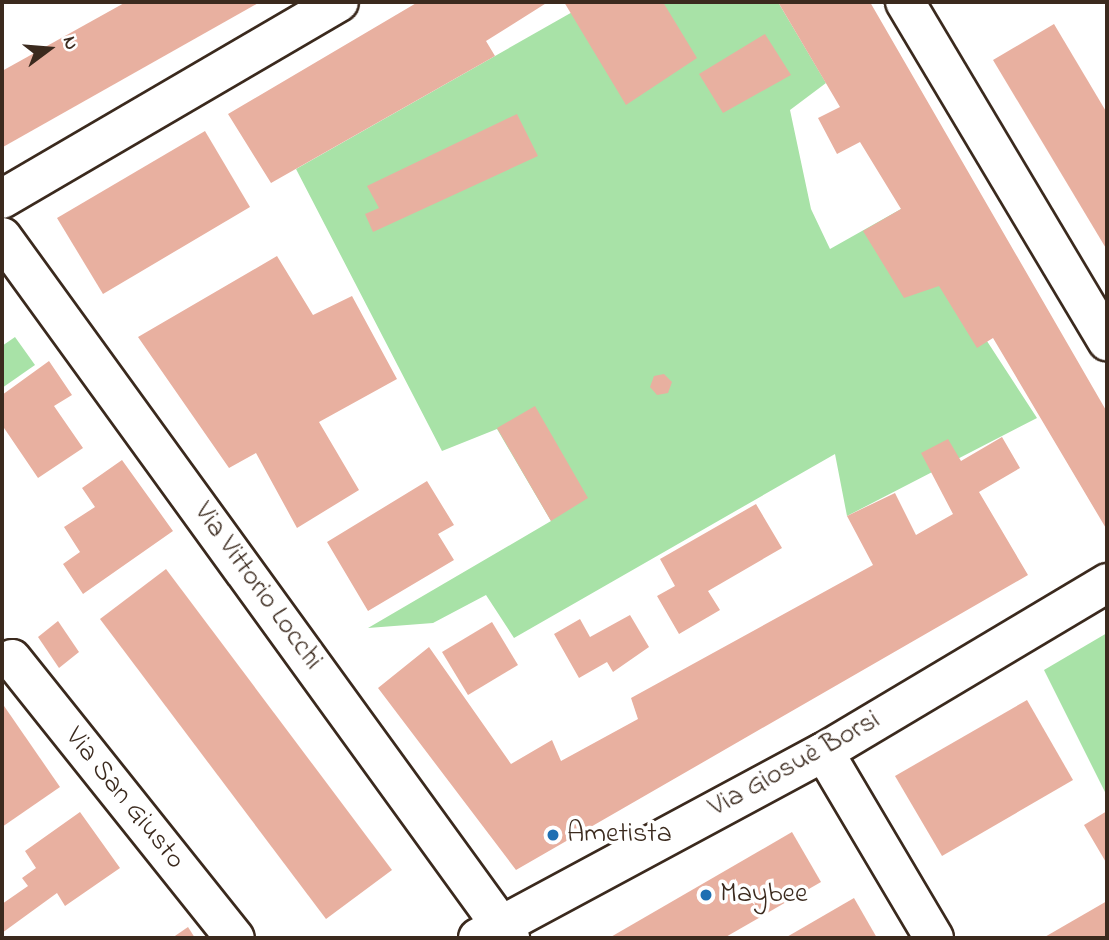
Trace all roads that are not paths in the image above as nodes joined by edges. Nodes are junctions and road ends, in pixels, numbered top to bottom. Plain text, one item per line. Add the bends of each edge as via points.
1 (339, 2) edge
2 (905, 2) edge
3 (2, 199) edge
4 (2, 237) edge
5 (1107, 341) edge
6 (1107, 583) edge
7 (12, 659) dead end
8 (824, 752) junction
9 (497, 933) edge
10 (235, 938) edge
11 (934, 938) edge

1 - 3 street
2 - 5 street
4 - 9 street, Via Vittorio Locchi
6 - 8 street, Via Giosuè Borsi
7 - 10 street, Via San Giusto
8 - 9 street, Via Giosuè Borsi
8 - 11 street

